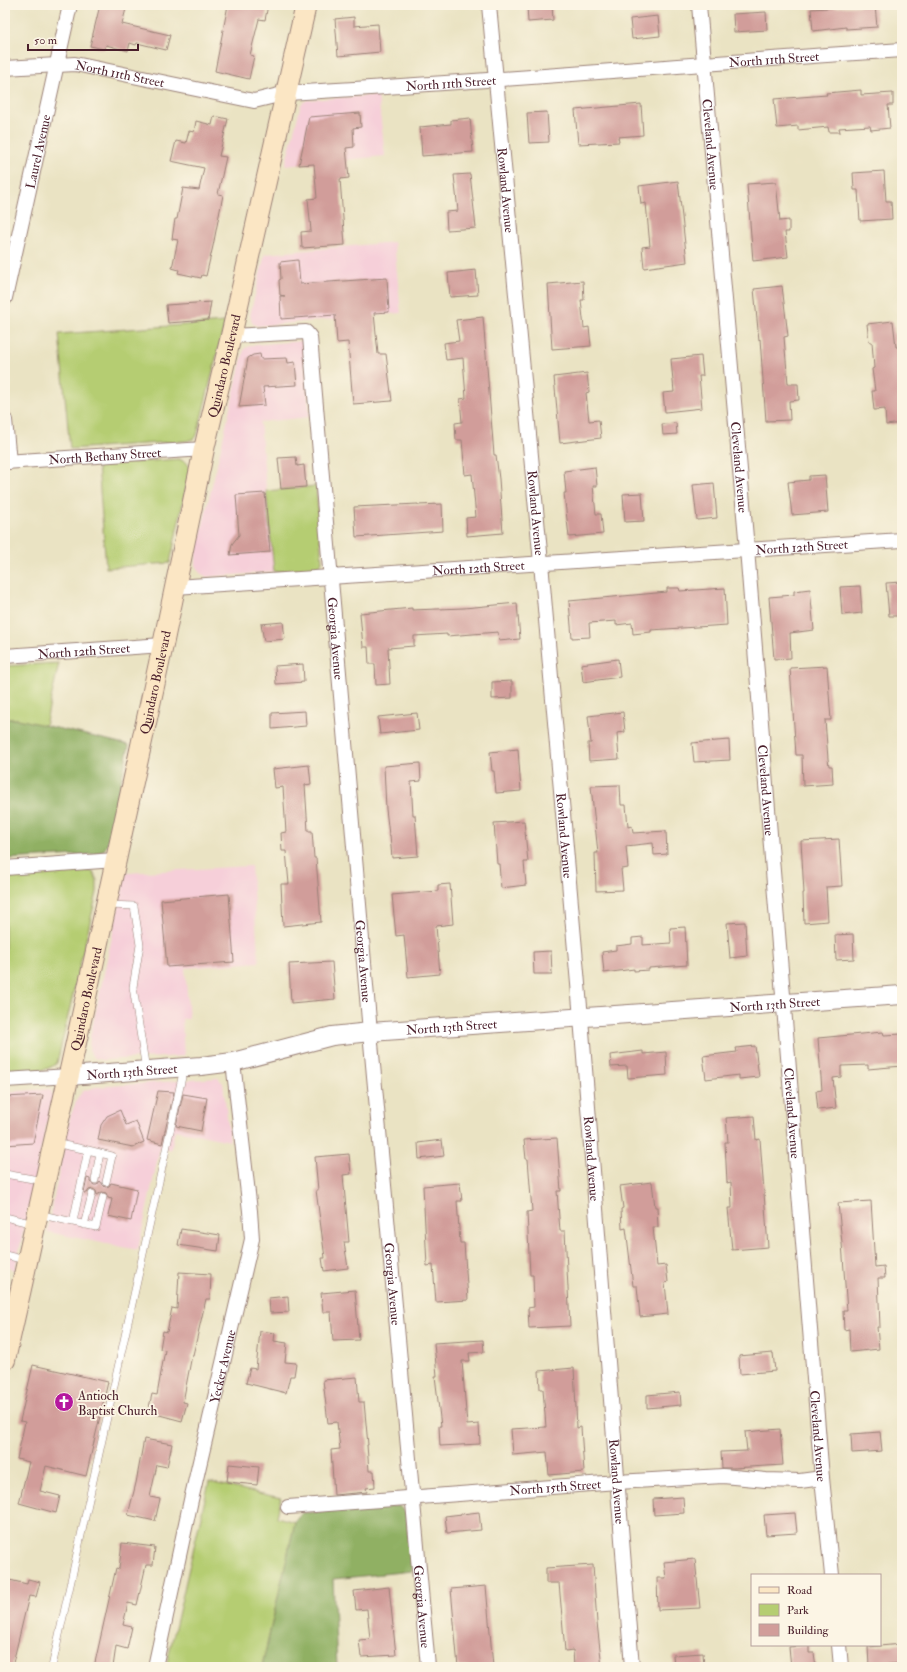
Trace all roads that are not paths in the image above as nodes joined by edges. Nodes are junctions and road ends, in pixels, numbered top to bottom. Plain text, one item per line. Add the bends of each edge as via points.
1 (70, 5) edge
2 (306, 5) edge
3 (489, 5) edge
4 (698, 5) edge
5 (902, 50) edge
6 (704, 63) junction
7 (58, 64) junction
8 (5, 68) edge
9 (497, 80) junction
10 (287, 93) junction
11 (5, 298) edge
12 (231, 336) junction
13 (5, 420) edge
14 (204, 449) junction
15 (7, 462) edge
16 (902, 540) edge
17 (747, 549) junction
18 (541, 563) junction
19 (332, 576) junction
20 (175, 587) junction
21 (163, 646) junction
22 (5, 656) edge
23 (115, 860) junction
24 (5, 868) edge
25 (106, 905) junction
26 (902, 995) edge
27 (784, 1002) junction
28 (581, 1018) junction
29 (370, 1032) junction
30 (233, 1062) junction
31 (184, 1068) junction
32 (146, 1070) junction
33 (69, 1076) junction
34 (5, 1080) edge
35 (54, 1143) junction
36 (88, 1150) junction
37 (100, 1153) junction
38 (5, 1174) edge
39 (95, 1180) dead end
40 (45, 1181) junction
41 (106, 1182) dead end
42 (92, 1194) dead end
43 (103, 1197) dead end
44 (5, 1217) edge
45 (37, 1219) junction
46 (73, 1222) junction
47 (84, 1224) junction
48 (5, 1254) edge
49 (27, 1260) junction
50 (5, 1360) edge
51 (822, 1478) junction
52 (617, 1482) junction
53 (412, 1497) junction
54 (288, 1507) dead end
55 (832, 1574) edge
56 (839, 1646) edge
57 (52, 1667) edge
58 (155, 1667) edge
59 (428, 1667) edge
60 (632, 1667) edge
61 (841, 1667) edge

1 - 7 street, Laurel Avenue
2 - 10 main road, Quindaro Boulevard
3 - 9 street, Rowland Avenue
4 - 6 street, Cleveland Avenue
5 - 6 street, North 11th Street
6 - 9 street, North 11th Street
6 - 17 street, Cleveland Avenue
7 - 8 street, North 11th Street
7 - 10 street, North 11th Street via 75,64 254,101
7 - 11 street, Laurel Avenue
9 - 10 street, North 11th Street
9 - 18 street, Rowland Avenue
10 - 12 main road, Quindaro Boulevard
12 - 14 main road, Quindaro Boulevard
12 - 19 street, Georgia Avenue via 306,332 310,337
13 - 15 street
14 - 15 street, North Bethany Street
14 - 20 main road, Quindaro Boulevard
16 - 17 street, North 12th Street
17 - 18 street, North 12th Street
17 - 27 street, Cleveland Avenue
18 - 19 street, North 12th Street
18 - 28 street, Rowland Avenue
19 - 20 street, North 12th Street
19 - 29 street, Georgia Avenue
20 - 21 main road, Quindaro Boulevard
21 - 22 street, North 12th Street
21 - 23 main road, Quindaro Boulevard
23 - 24 street
23 - 25 main road, Quindaro Boulevard
25 - 32 lane via 134,906 140,944 133,987
25 - 33 main road, Quindaro Boulevard
26 - 27 street, North 13th Street
27 - 28 street, North 13th Street
27 - 51 street, Cleveland Avenue
28 - 29 street, North 13th Street
28 - 52 street, Rowland Avenue
29 - 30 street, North 13th Street via 332,1036
29 - 53 street, Georgia Avenue
30 - 31 street, North 13th Street
30 - 58 street, Yecker Avenue via 252,1239
31 - 32 street, North 13th Street
31 - 57 lane
32 - 33 street, North 13th Street
33 - 34 street, North 13th Street
33 - 35 main road, Quindaro Boulevard
35 - 36 lane
35 - 40 main road, Quindaro Boulevard
36 - 37 lane
36 - 46 lane
37 - 39 lane
37 - 41 lane via 112,1156
38 - 40 lane
40 - 45 main road, Quindaro Boulevard
42 - 47 lane
43 - 47 lane via 96,1227
44 - 45 lane
45 - 46 lane
45 - 49 main road, Quindaro Boulevard
46 - 47 lane
48 - 49 lane
49 - 50 main road, Quindaro Boulevard
51 - 52 street, North 15th Street via 800,1481 723,1476
51 - 55 street, Cleveland Avenue
52 - 53 street, North 15th Street
52 - 60 street, Rowland Avenue
53 - 54 street, North 15th Street
53 - 59 street, Georgia Avenue
56 - 61 street

